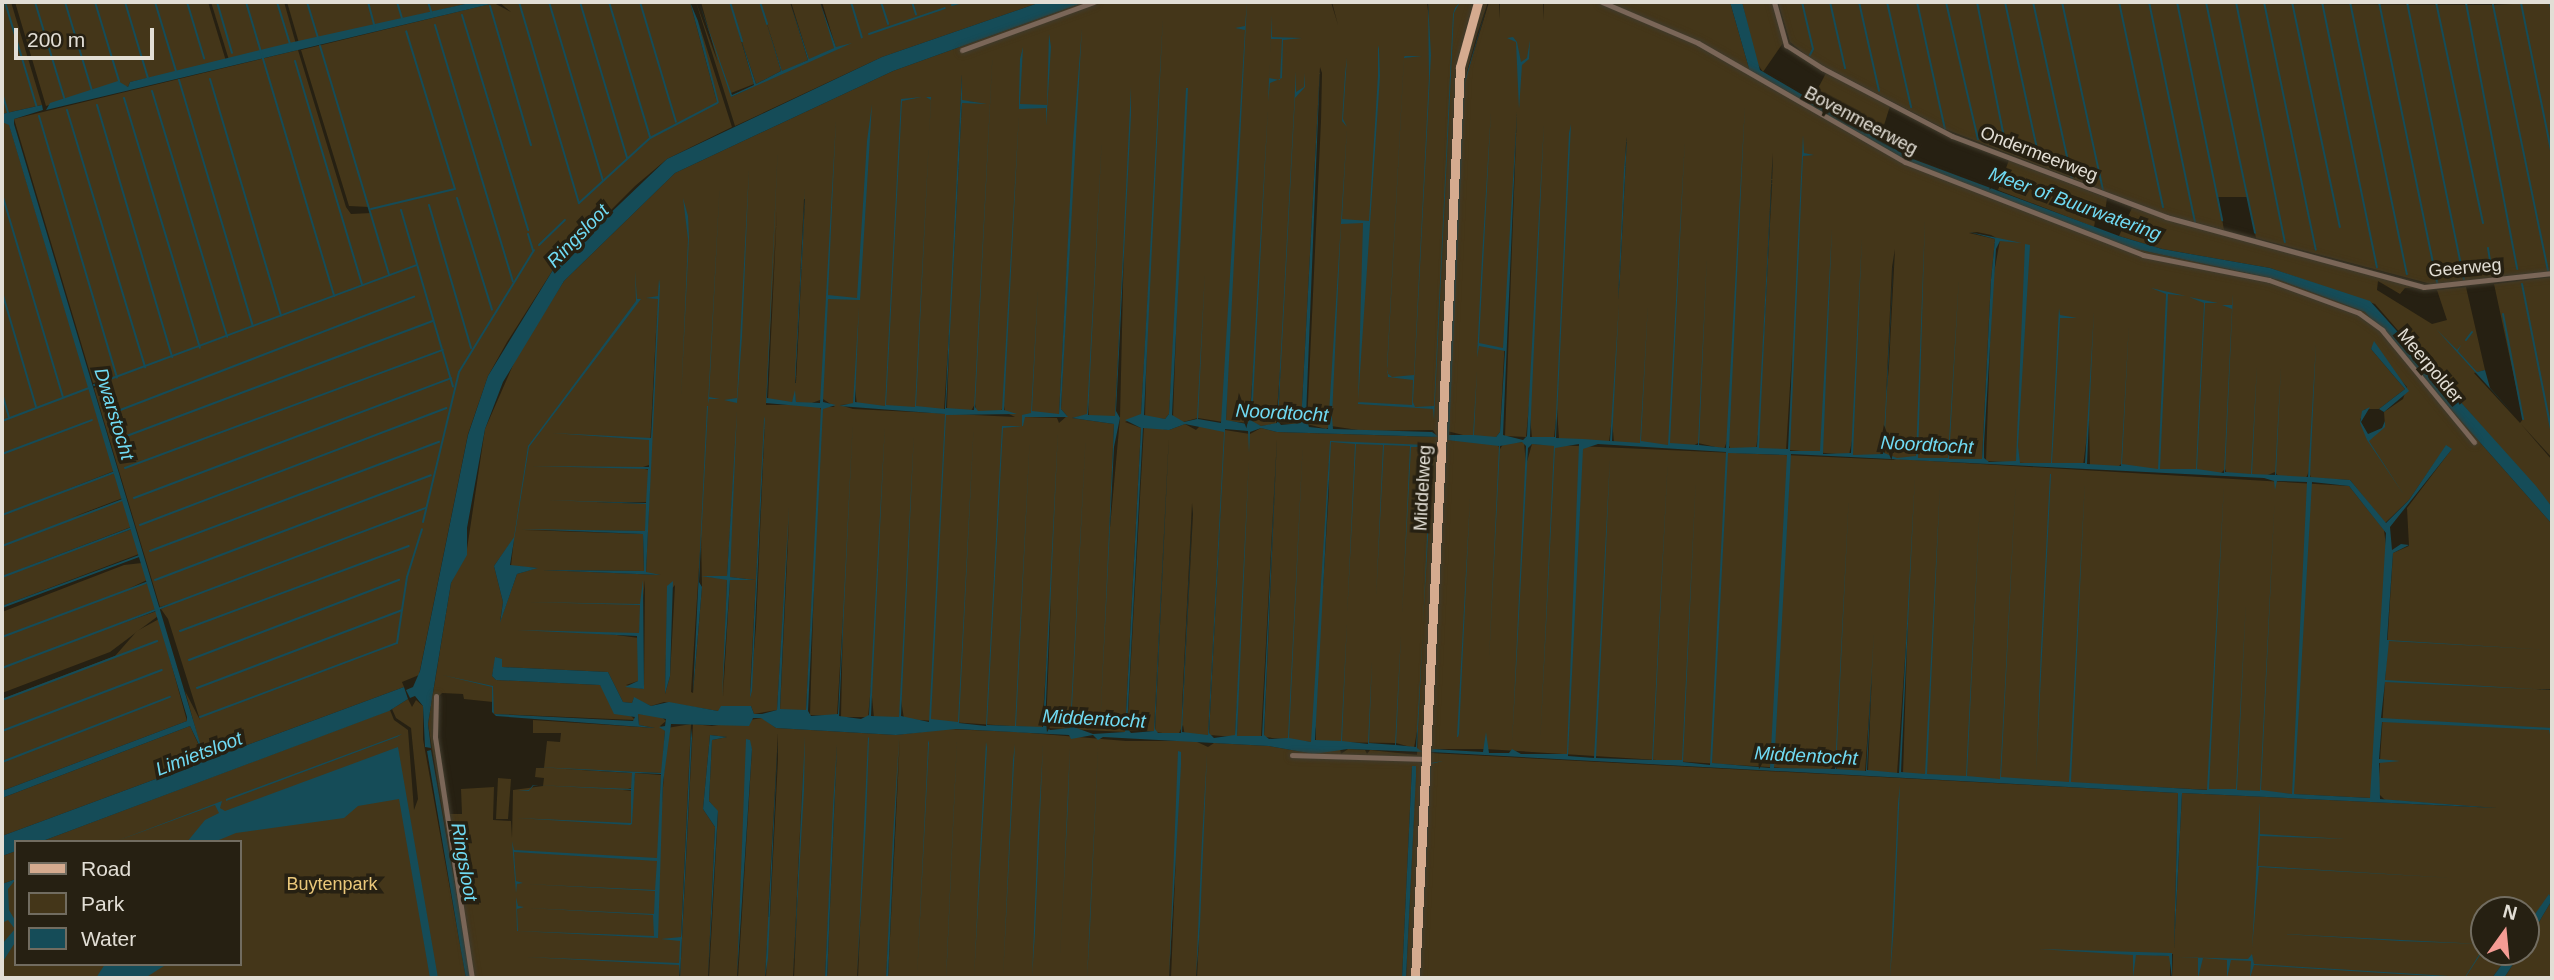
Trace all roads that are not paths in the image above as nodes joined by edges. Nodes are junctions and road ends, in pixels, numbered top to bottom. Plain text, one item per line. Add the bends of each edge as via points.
1 (1094, 2) edge
2 (1478, 2) edge
3 (1602, 2) edge
4 (1774, 2) edge
5 (962, 50) dead end
6 (2341, 262) joint
7 (2552, 273) edge
8 (2359, 313) joint
9 (2474, 442) dead end
10 (436, 696) dead end
11 (1292, 755) dead end
12 (1426, 760) junction
13 (472, 978) edge
14 (1415, 978) edge

1 - 5 street
2 - 12 main road, Middelweg via 1460,67
3 - 8 street, Bovenmeerweg via 1698,43 1825,120 1915,166 2143,255 2269,280
4 - 6 street, Ondermeerweg via 1792,51 1952,136 2166,216
6 - 7 street, Geerweg via 2424,287
8 - 9 street, Meerpolder via 2382,330
10 - 13 street via 435,737
11 - 12 street
12 - 14 main road, Middelweg

